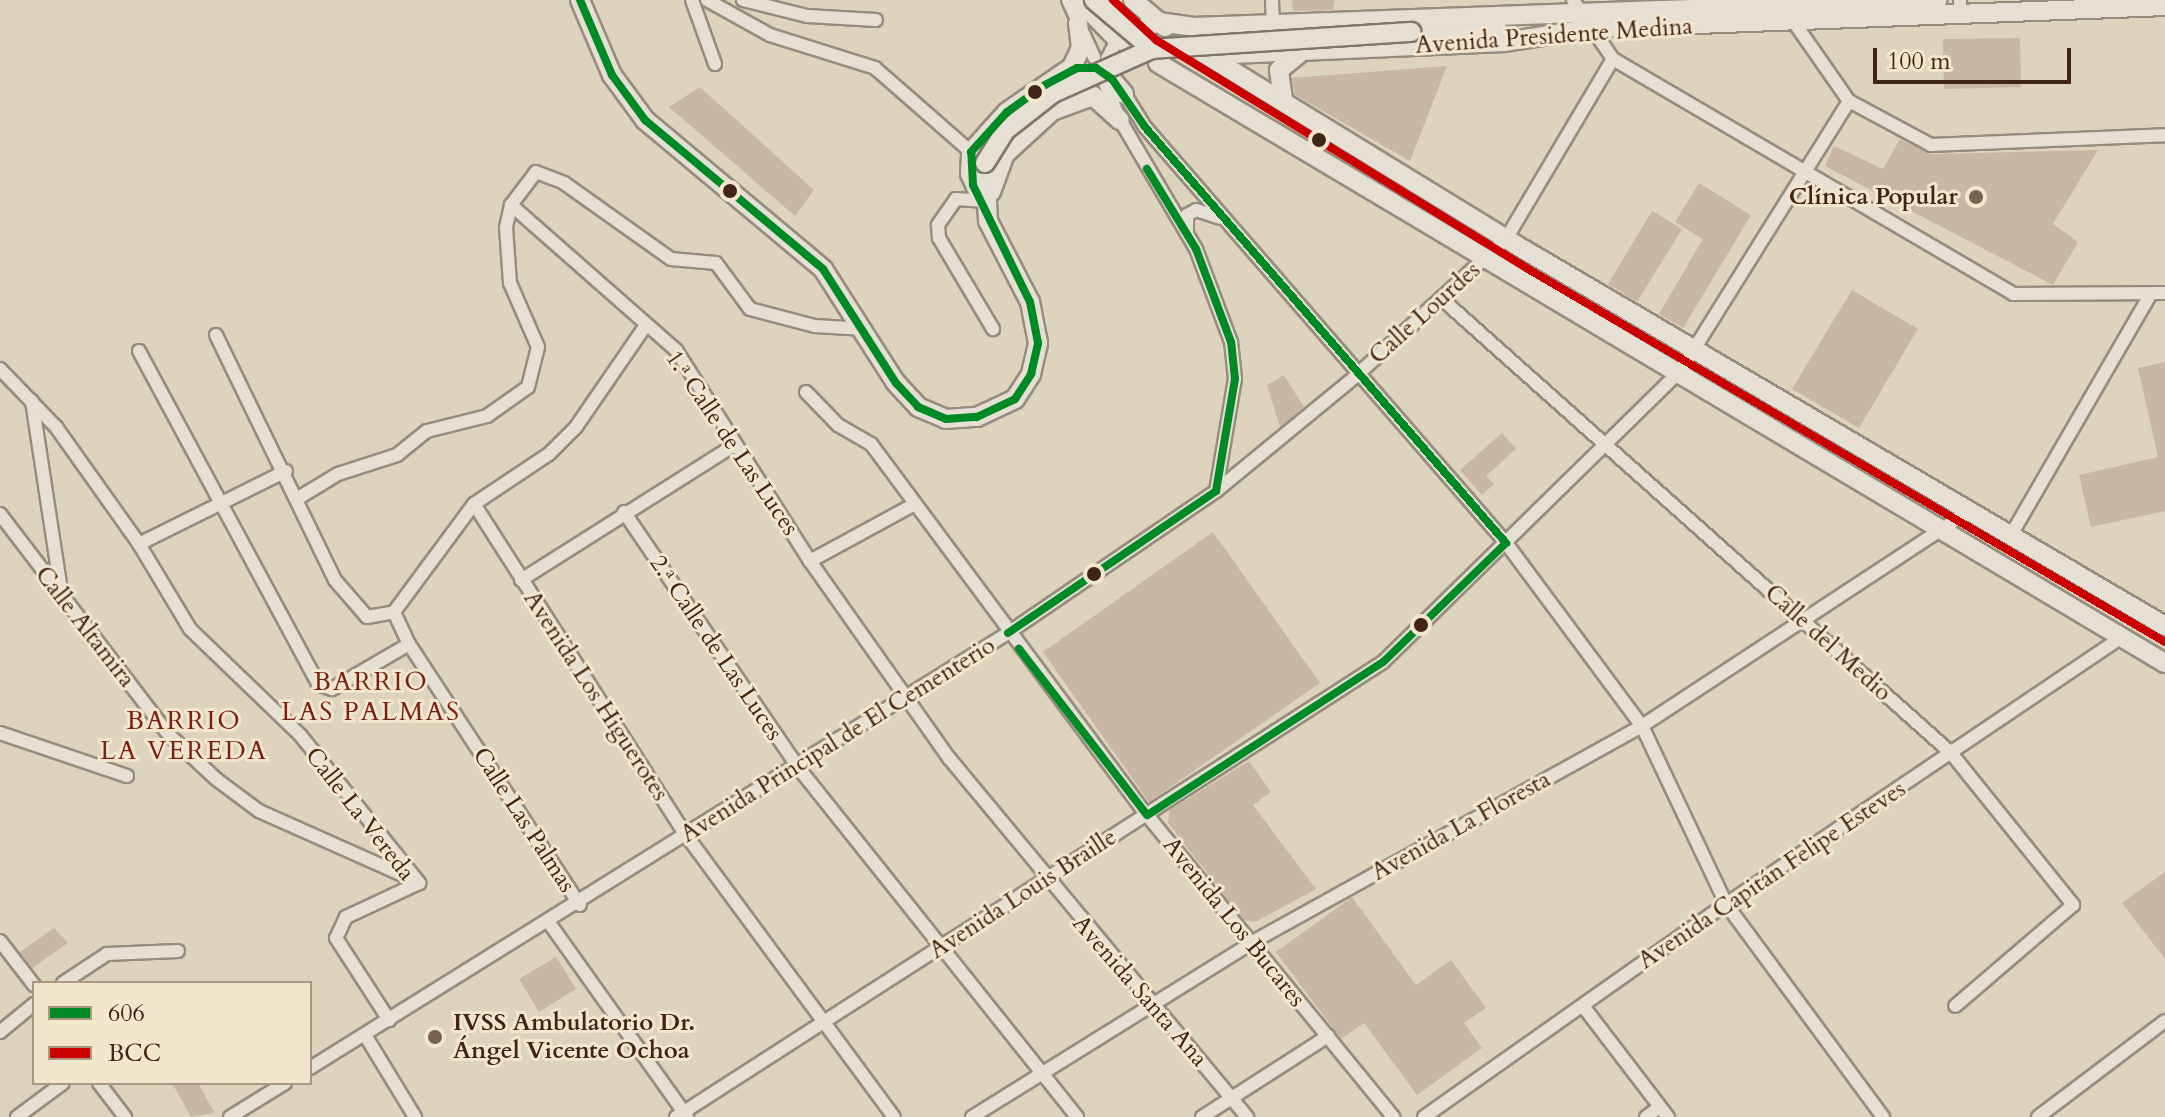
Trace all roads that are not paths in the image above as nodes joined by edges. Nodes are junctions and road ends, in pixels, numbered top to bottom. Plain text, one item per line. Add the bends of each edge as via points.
1 (580, 0) edge
2 (692, 0) edge
3 (707, 0) edge
4 (743, 0) edge
5 (1068, 0) edge
6 (1079, 0) edge
7 (1094, 0) edge
8 (1133, 0) edge
9 (1272, 0) edge
10 (1938, 0) edge
11 (2165, 6) edge
12 (1960, 8) edge
13 (1786, 10) edge
14 (1583, 14) edge
15 (876, 20) dead end
16 (1078, 23) junction
17 (1273, 23) junction
18 (1166, 28) junction
19 (1117, 39) junction
20 (1198, 50) junction
21 (1304, 52) junction
22 (1148, 54) junction
23 (1094, 57) dead end
24 (1613, 59) junction
25 (715, 64) dead end
26 (1107, 75) junction
27 (1124, 94) joint
28 (1283, 99) junction
29 (1849, 101) junction
30 (1120, 120) junction
31 (2165, 135) edge
32 (978, 158) junction
33 (1805, 172) junction
34 (985, 201) junction
35 (511, 205) junction
36 (1227, 222) junction
37 (1187, 237) junction
38 (1506, 239) junction
39 (1486, 258) junction
40 (2165, 293) edge
41 (2150, 295) junction
42 (1443, 300) junction
43 (644, 328) junction
44 (865, 329) junction
45 (993, 329) dead end
46 (216, 335) dead end
47 (139, 351) dead end
48 (1695, 351) junction
49 (0, 369) edge
50 (1681, 370) junction
51 (1357, 375) junction
52 (806, 392) dead end
53 (32, 401) junction
54 (1604, 442) junction
55 (736, 444) junction
56 (286, 471) junction
57 (1216, 491) junction
58 (300, 497) junction
59 (224, 501) junction
60 (474, 504) junction
61 (913, 505) junction
62 (1969, 511) junction
63 (624, 512) junction
64 (0, 514) edge
65 (1948, 530) junction
66 (2011, 535) junction
67 (1506, 543) junction
68 (139, 544) junction
69 (810, 561) junction
70 (521, 580) junction
71 (63, 602) junction
72 (394, 612) junction
73 (1803, 622) junction
74 (2165, 626) edge
75 (1008, 633) junction
76 (2122, 637) junction
77 (409, 644) junction
78 (2165, 663) edge
79 (907, 696) junction
80 (919, 712) joint
81 (1642, 726) junction
82 (0, 733) edge
83 (1951, 753) junction
84 (797, 766) junction
85 (127, 776) dead end
86 (1147, 815) junction
87 (686, 835) junction
88 (1044, 878) junction
89 (419, 883) junction
90 (1726, 904) junction
91 (580, 905) junction
92 (550, 924) junction
93 (0, 941) edge
94 (1251, 943) junction
95 (941, 948) junction
96 (178, 951) dead end
97 (66, 981) edge
98 (32, 982) edge
99 (1150, 1003) junction
100 (32, 1006) edge
101 (1583, 1006) junction
102 (1955, 1006) dead end
103 (389, 1020) junction
104 (2165, 1021) edge
105 (820, 1023) junction
106 (0, 1032) edge
107 (365, 1035) junction
108 (1328, 1036) junction
109 (312, 1067) edge
110 (1040, 1071) junction
111 (60, 1085) edge
112 (101, 1085) edge
113 (282, 1085) edge
114 (1231, 1098) junction
115 (249, 1105) junction
116 (1664, 1112) edge
117 (682, 1115) edge
118 (17, 1117) edge
119 (125, 1117) edge
120 (230, 1117) edge
121 (256, 1117) edge
122 (415, 1117) edge
123 (894, 1117) edge
124 (972, 1117) edge
125 (1077, 1117) edge
126 (1202, 1117) edge
127 (1247, 1117) edge
128 (1393, 1117) edge
129 (1424, 1117) edge
130 (1646, 1117) edge
131 (1883, 1117) edge
132 (2038, 1117) edge

1 - 44 street via 612,75 645,120 823,269
2 - 25 street
3 - 32 street via 770,35 875,68
4 - 15 street via 807,16
5 - 16 street
6 - 19 street
7 - 22 street, bridge
8 - 18 street
9 - 17 street
10 - 13 street, Avenida Presidente Medina
11 - 12 street, Avenida Presidente Medina
12 - 13 street, Avenida Presidente Medina
13 - 14 street, Avenida Presidente Medina
13 - 14 street, Avenida Presidente Medina
13 - 29 street
14 - 17 street, Avenida Presidente Medina
14 - 21 street, Avenida Presidente Medina via 1505,42
14 - 22 street, bridge
14 - 24 street
16 - 23 street
16 - 32 street via 1080,55 1068,71 1007,112
17 - 18 street, Avenida Presidente Medina
18 - 19 street
19 - 22 street
19 - 26 street
20 - 21 street, Avenida Presidente Medina
20 - 22 street, Avenida Presidente Medina
20 - 28 street
21 - 28 street via 1279,70
22 - 32 street, bridge via 1053,93
22 - 39 street
24 - 33 street
24 - 38 street
26 - 27 street
26 - 30 street
27 - 36 street
28 - 38 street
29 - 31 street via 1931,145
29 - 33 street
30 - 34 street via 1093,96 1052,111 1005,154
30 - 37 street
32 - 34 street
33 - 41 street via 2013,294
33 - 48 street
34 - 44 street via 991,231 1018,275 1036,322 1035,361 1015,399 977,417 930,415 896,383
34 - 45 street via 956,199 938,225 939,238
35 - 43 street, 1.ª Calle de Las Luces
35 - 44 street via 536,172 549,174 671,259 716,263 750,309 815,326
35 - 58 street via 510,283 538,347 528,387 487,416 427,431 397,455 338,474
36 - 37 street via 1196,210 1187,215
36 - 51 street
37 - 57 street via 1231,342 1235,379
38 - 39 street, Calle Lourdes
38 - 48 street
39 - 42 street, Calle Lourdes
39 - 50 street
40 - 41 street
41 - 66 street
42 - 51 street, Calle Lourdes
42 - 54 street, Calle del Medio
43 - 55 street, 1.ª Calle de Las Luces via 676,350
43 - 60 street via 576,427 549,454
46 - 56 street
47 - 59 street
48 - 50 street, Avenida Louis Braille
48 - 62 street
49 - 53 street, Calle La Vereda
50 - 54 street, Avenida Louis Braille
50 - 65 street
51 - 57 street, Calle Lourdes
51 - 67 street
52 - 61 street, Avenida Los Bucares via 838,425 871,444
53 - 68 street, Calle La Vereda
53 - 71 street
54 - 67 street, Avenida Louis Braille
54 - 73 street, Calle del Medio
55 - 63 street
55 - 69 street, 1.ª Calle de Las Luces
56 - 58 street
56 - 59 street
57 - 75 street, Avenida Principal de El Cementerio
58 - 72 street via 335,580 367,617
59 - 68 street
59 - 77 street via 318,684 332,689
60 - 70 street, Avenida Los Higuerotes
60 - 72 street
61 - 69 street
61 - 75 street, Avenida Los Bucares
62 - 65 street, Avenida La Floresta
62 - 66 street
63 - 70 street
63 - 84 street, 2.ª Calle de Las Luces
64 - 71 street, Calle Altamira
65 - 73 street, Avenida La Floresta
65 - 76 street
66 - 74 street
67 - 81 street
67 - 86 street, Avenida Louis Braille via 1383,662
68 - 89 street, Calle La Vereda via 190,629 301,736
69 - 79 street, 1.ª Calle de Las Luces
70 - 87 street, Avenida Los Higuerotes
71 - 89 street, Calle Altamira via 169,735 216,779 259,811
72 - 77 street, Calle Las Palmas
73 - 81 street, Avenida La Floresta
73 - 83 street, Calle del Medio
75 - 79 street, Avenida Principal de El Cementerio
75 - 86 street, Avenida Los Bucares
76 - 78 street
76 - 83 street, Avenida Capitán Felipe Esteves
77 - 91 street, Calle Las Palmas
79 - 80 street, 1.ª Calle de Las Luces
79 - 84 street, Avenida Principal de El Cementerio
80 - 88 street, Avenida Santa Ana
81 - 90 street
81 - 94 street, Avenida La Floresta
82 - 85 street
83 - 90 street, Avenida Capitán Felipe Esteves
83 - 102 street, Calle del Medio via 2073,905
84 - 87 street, Avenida Principal de El Cementerio
84 - 95 street, 2.ª Calle de Las Luces
86 - 88 street, Avenida Louis Braille
86 - 94 street, Avenida Los Bucares
87 - 91 street, Avenida Principal de El Cementerio
87 - 105 street, Avenida Los Higuerotes
88 - 95 street, Avenida Louis Braille
88 - 99 street, Avenida Santa Ana
89 - 103 street, Calle La Vereda via 346,917 336,938
90 - 101 street, Avenida Capitán Felipe Esteves
90 - 131 street
91 - 92 street, Avenida Principal de El Cementerio
92 - 103 street, Avenida Principal de El Cementerio
92 - 117 street
93 - 98 street
94 - 99 street, Avenida La Floresta
94 - 108 street, Avenida Los Bucares
95 - 105 street, Avenida Louis Braille
95 - 110 street, 2.ª Calle de Las Luces
96 - 97 street via 107,954
99 - 110 street, Avenida La Floresta
99 - 114 street, Avenida Santa Ana
100 - 106 street
101 - 116 street
101 - 129 street, Avenida Capitán Felipe Esteves
103 - 107 street, Avenida Principal de El Cementerio
104 - 132 street
105 - 117 street, Avenida Louis Braille
105 - 123 street, Avenida Los Higuerotes
107 - 109 street, Avenida Principal de El Cementerio
107 - 122 street
108 - 114 street
108 - 128 street, Avenida Los Bucares
110 - 124 street, Avenida La Floresta
110 - 125 street, 2.ª Calle de Las Luces
111 - 118 street
112 - 119 street
113 - 115 street
114 - 126 street
114 - 127 street, Avenida Santa Ana
115 - 120 street
115 - 121 street
116 - 130 street

